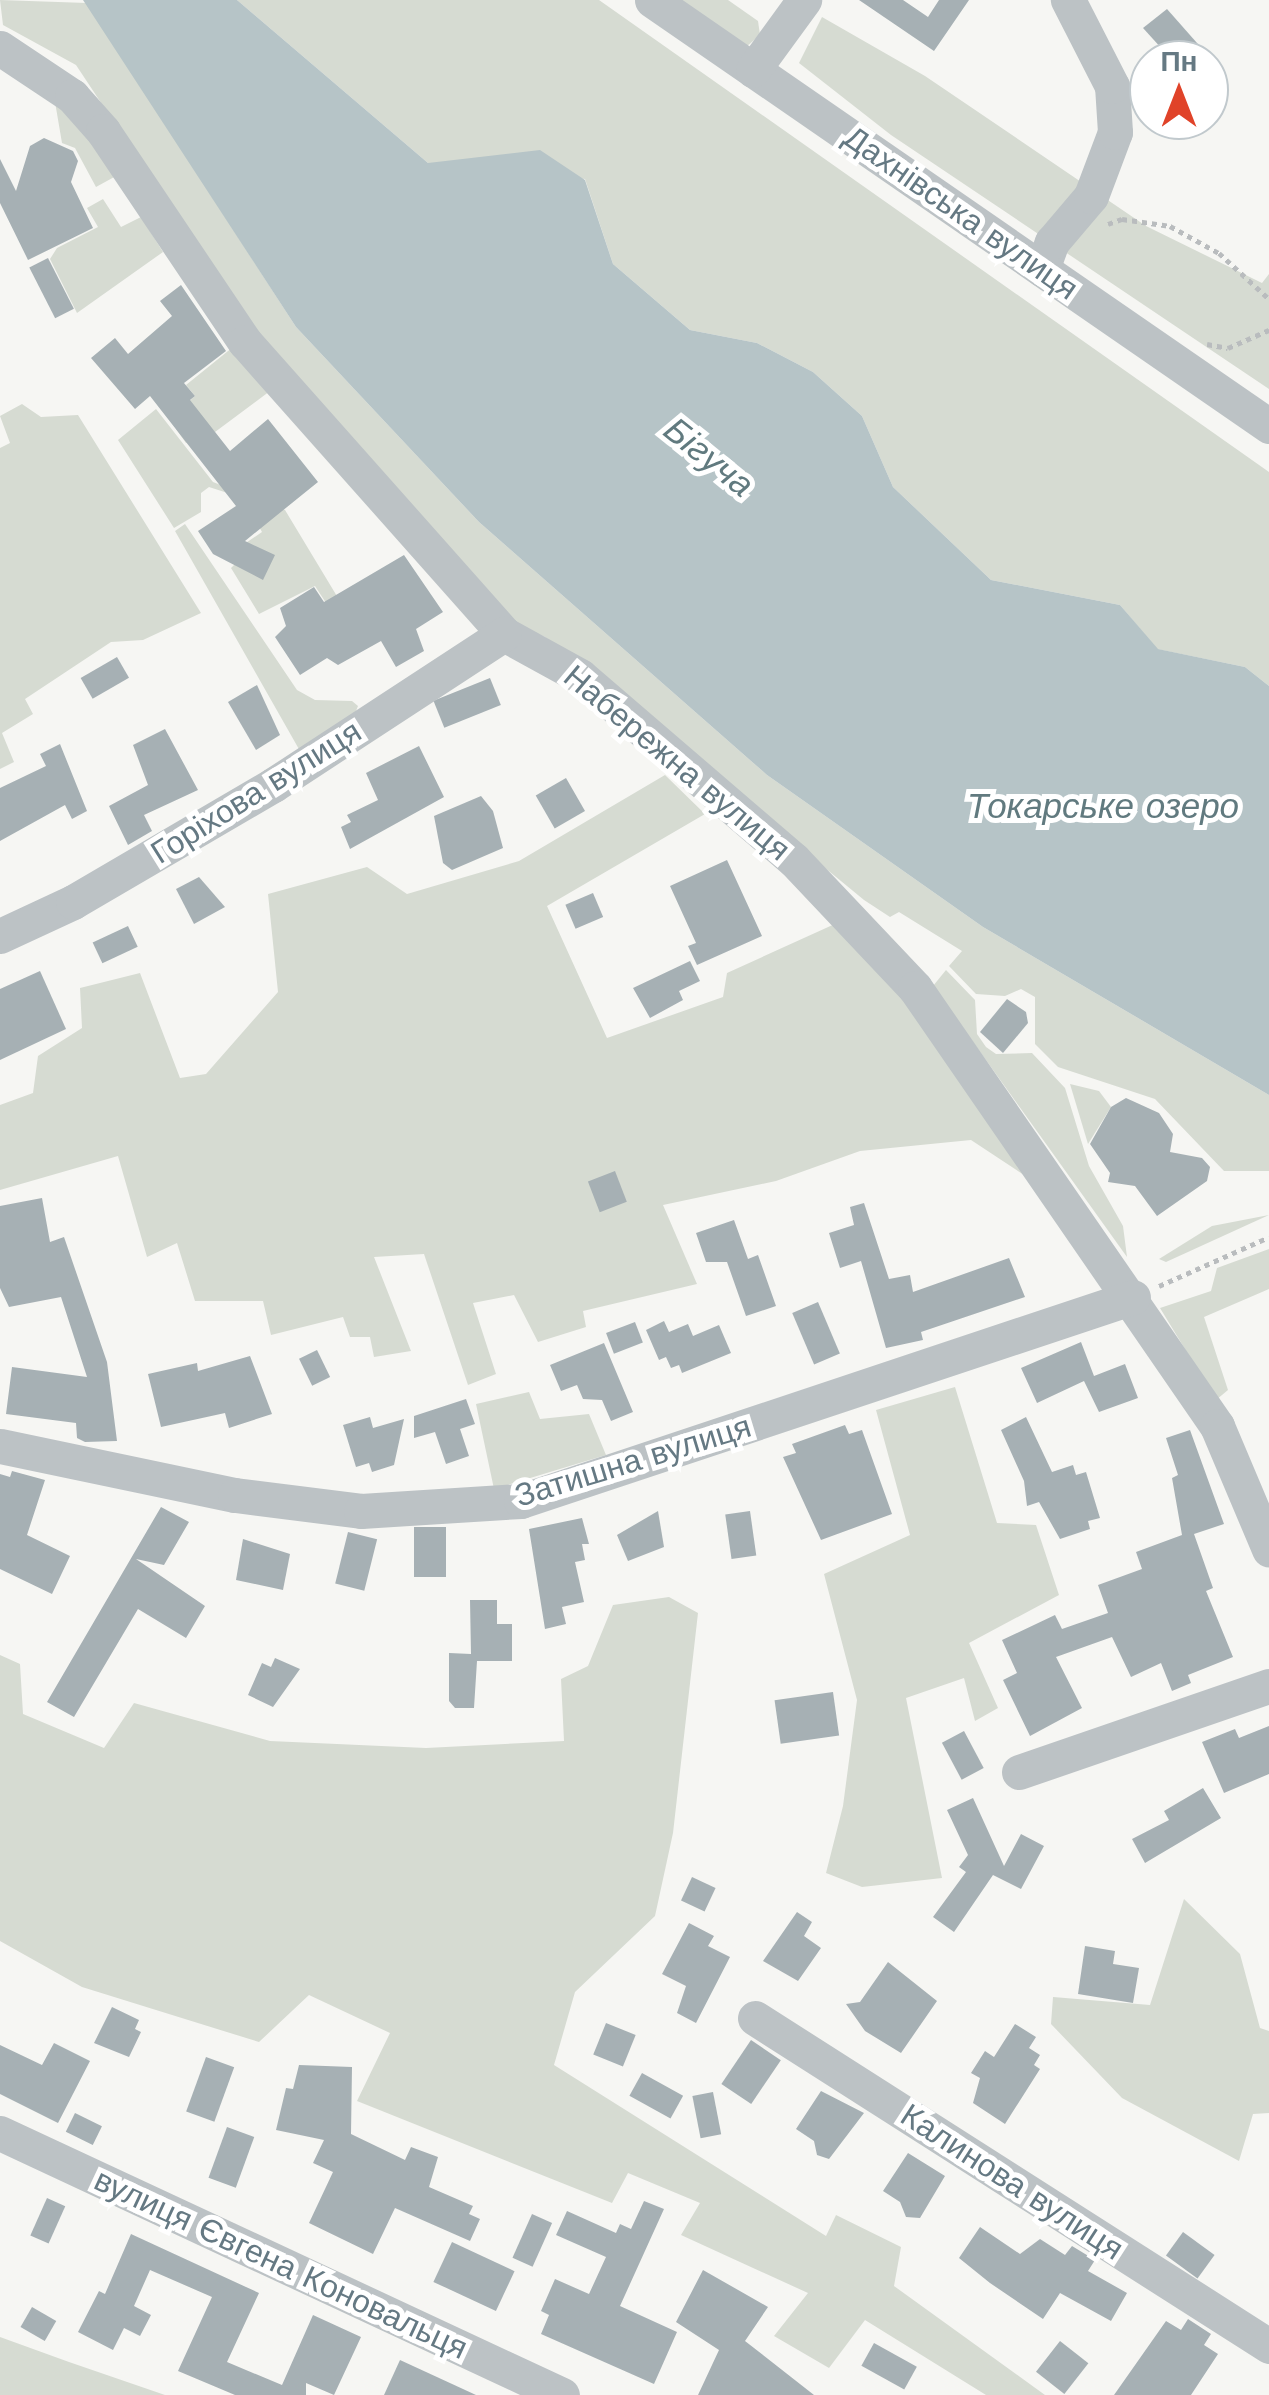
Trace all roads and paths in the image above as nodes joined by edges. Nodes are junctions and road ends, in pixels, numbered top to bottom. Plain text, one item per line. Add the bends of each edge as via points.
1 (652, 0) edge
2 (804, 0) edge
3 (1068, 0) edge
4 (0, 48) edge
5 (753, 70) junction
6 (1104, 225) dead end
7 (1042, 269) junction
8 (1269, 299) edge
9 (1269, 330) edge
10 (1198, 343) dead end
11 (1269, 426) edge
12 (504, 634) junction
13 (0, 936) edge
14 (1269, 1237) edge
15 (1133, 1297) junction
16 (0, 1446) edge
17 (1269, 1549) edge
18 (1269, 1686) edge
19 (1019, 1772) dead end
20 (755, 2018) dead end
21 (0, 2132) edge
22 (1269, 2346) edge
23 (562, 2395) edge

1 - 5 street, Дахнівська вулиця
2 - 5 street
3 - 7 street via 1112,86 1115,132 1091,196 1052,242
4 - 12 street, Набережна вулиця via 72,96 103,132 246,342
5 - 7 street, Дахнівська вулиця
6 - 8 path via 1122,219 1170,226 1219,253
7 - 11 street, Дахнівська вулиця
9 - 10 path via 1228,348
12 - 13 street, Горіхова вулиця via 273,786 73,902
12 - 15 street, Набережна вулиця via 580,676 852,916 964,1051
14 - 15 path
15 - 16 street, Затишна вулиця via 521,1501 361,1511 235,1496
15 - 17 street, Набережна вулиця via 1217,1426
18 - 19 street
20 - 22 street, Калинова вулиця
21 - 23 street, вулиця Євгена Коновальця

